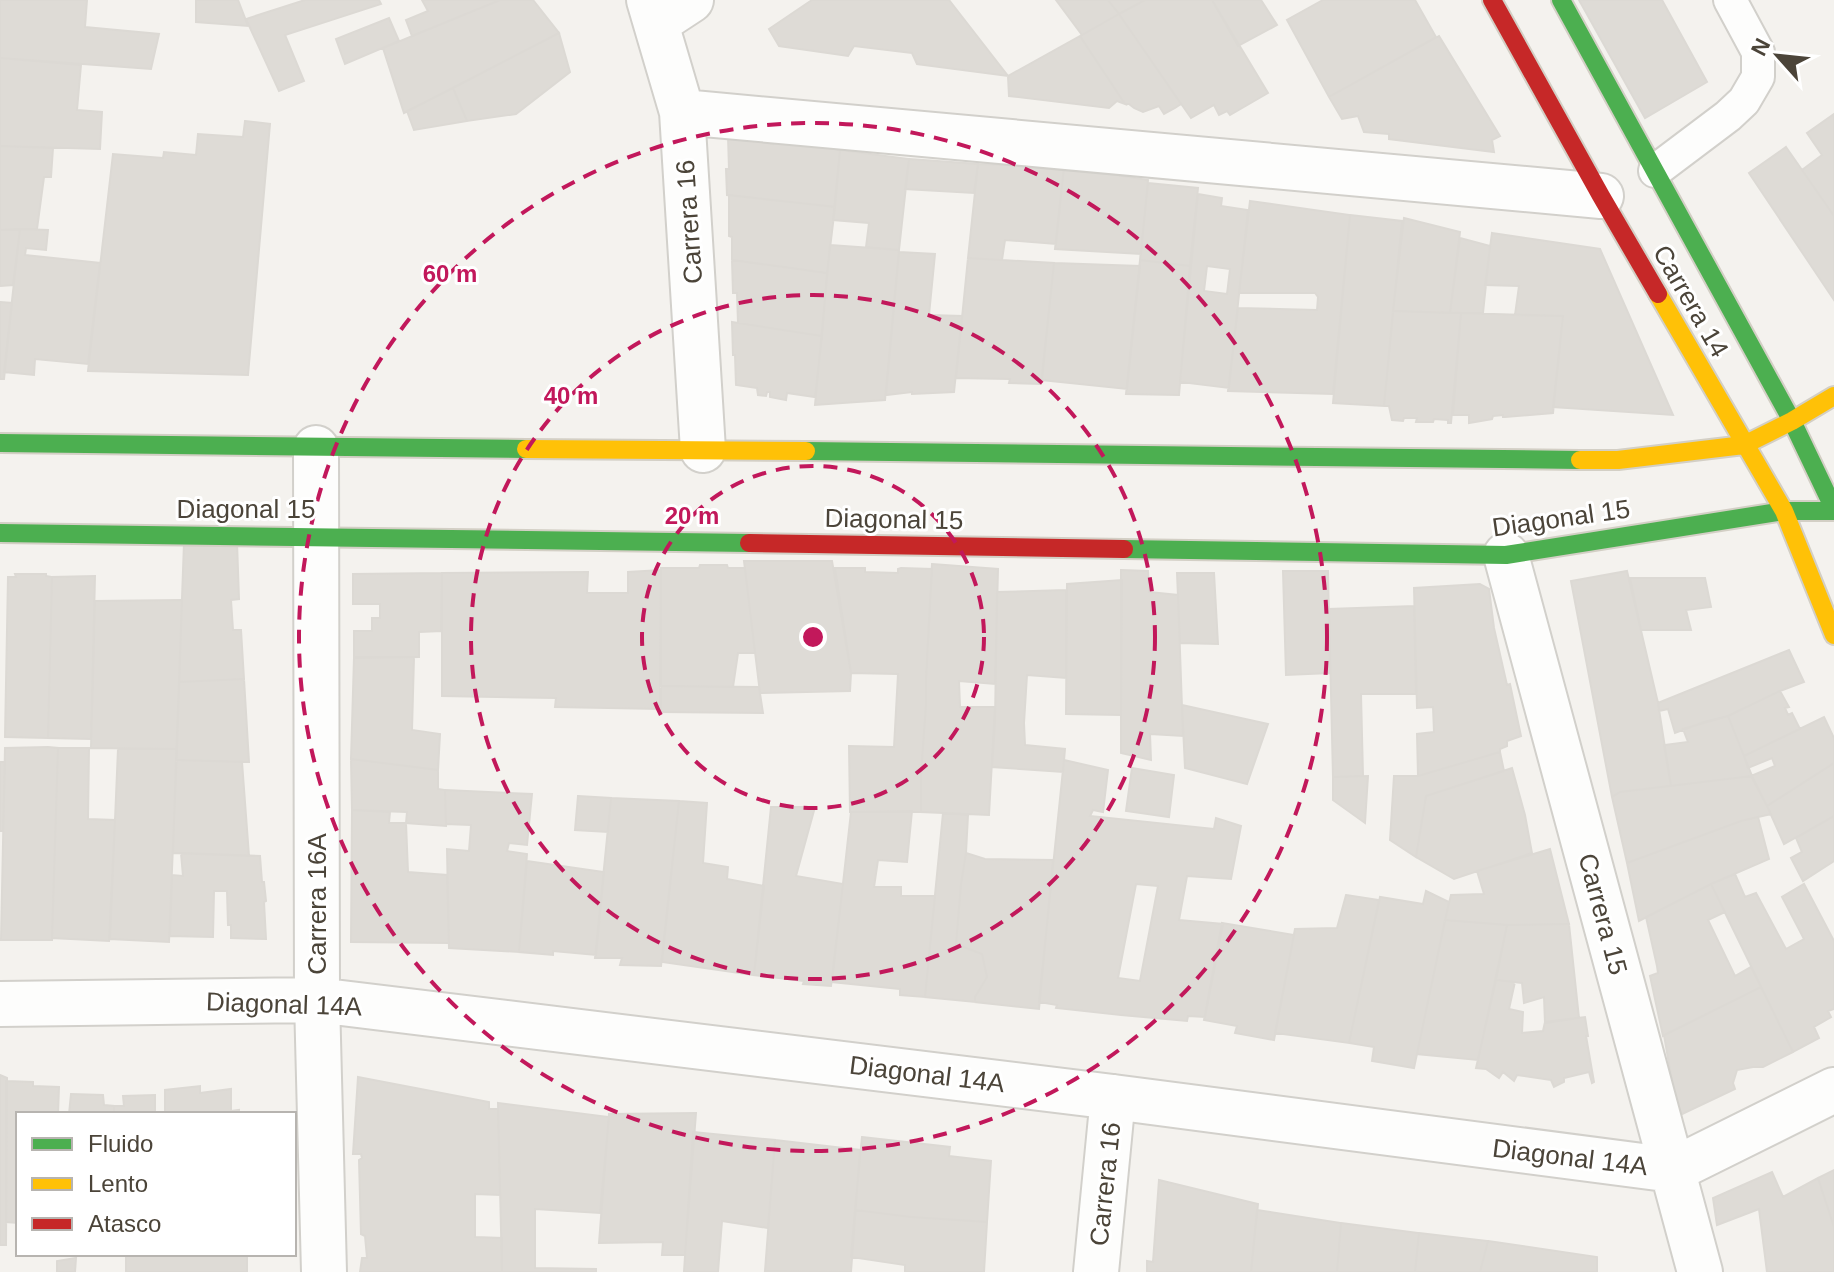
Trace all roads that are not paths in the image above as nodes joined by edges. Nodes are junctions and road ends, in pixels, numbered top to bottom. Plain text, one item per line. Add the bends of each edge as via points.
1 (1492, 0) edge
2 (1561, 0) edge
3 (1730, 0) edge
4 (665, 8) edge
5 (682, 112) junction
6 (1655, 171) junction
7 (1601, 196) junction
8 (1834, 396) edge
9 (1792, 421) junction
10 (0, 443) edge
11 (1744, 445) junction
12 (316, 448) junction
13 (703, 450) junction
14 (1834, 510) edge
15 (1784, 511) junction
16 (0, 533) edge
17 (316, 536) junction
18 (1506, 555) junction
19 (1834, 588) edge
20 (1833, 634) edge
21 (317, 1000) junction
22 (0, 1004) edge
23 (1834, 1090) edge
24 (1113, 1097) junction
25 (1673, 1170) junction
26 (324, 1272) edge
27 (1096, 1272) edge
28 (1700, 1272) edge

1 - 7 street, Carrera 14
2 - 6 street, Carrera 14
3 - 6 lane via 1758,52 1758,77 1728,116
4 - 5 street, Carrera 16
5 - 7 street
5 - 13 street, Carrera 16
6 - 9 street, Carrera 14
7 - 11 street, Carrera 14
8 - 9 street, Diagonal 15
9 - 11 street, Diagonal 15
9 - 14 street, Carrera 14
10 - 12 street, Diagonal 15
11 - 13 street, Diagonal 15 via 1618,460
11 - 15 street, Carrera 14
12 - 13 street, Diagonal 15
12 - 17 street, Carrera 16A
14 - 15 street, Diagonal 15
15 - 18 street, Diagonal 15
15 - 20 street, Carrera 14
16 - 17 street, Diagonal 15
17 - 18 street, Diagonal 15
17 - 21 street, Carrera 16A
18 - 25 street, Carrera 15
19 - 20 street, Carrera 14
21 - 22 street, Diagonal 14A
21 - 24 street, Diagonal 14A
21 - 26 street, Carrera 16A
23 - 25 street, Diagonal 14A
24 - 25 street, Diagonal 14A
24 - 27 street, Carrera 16
25 - 28 street, Carrera 15

